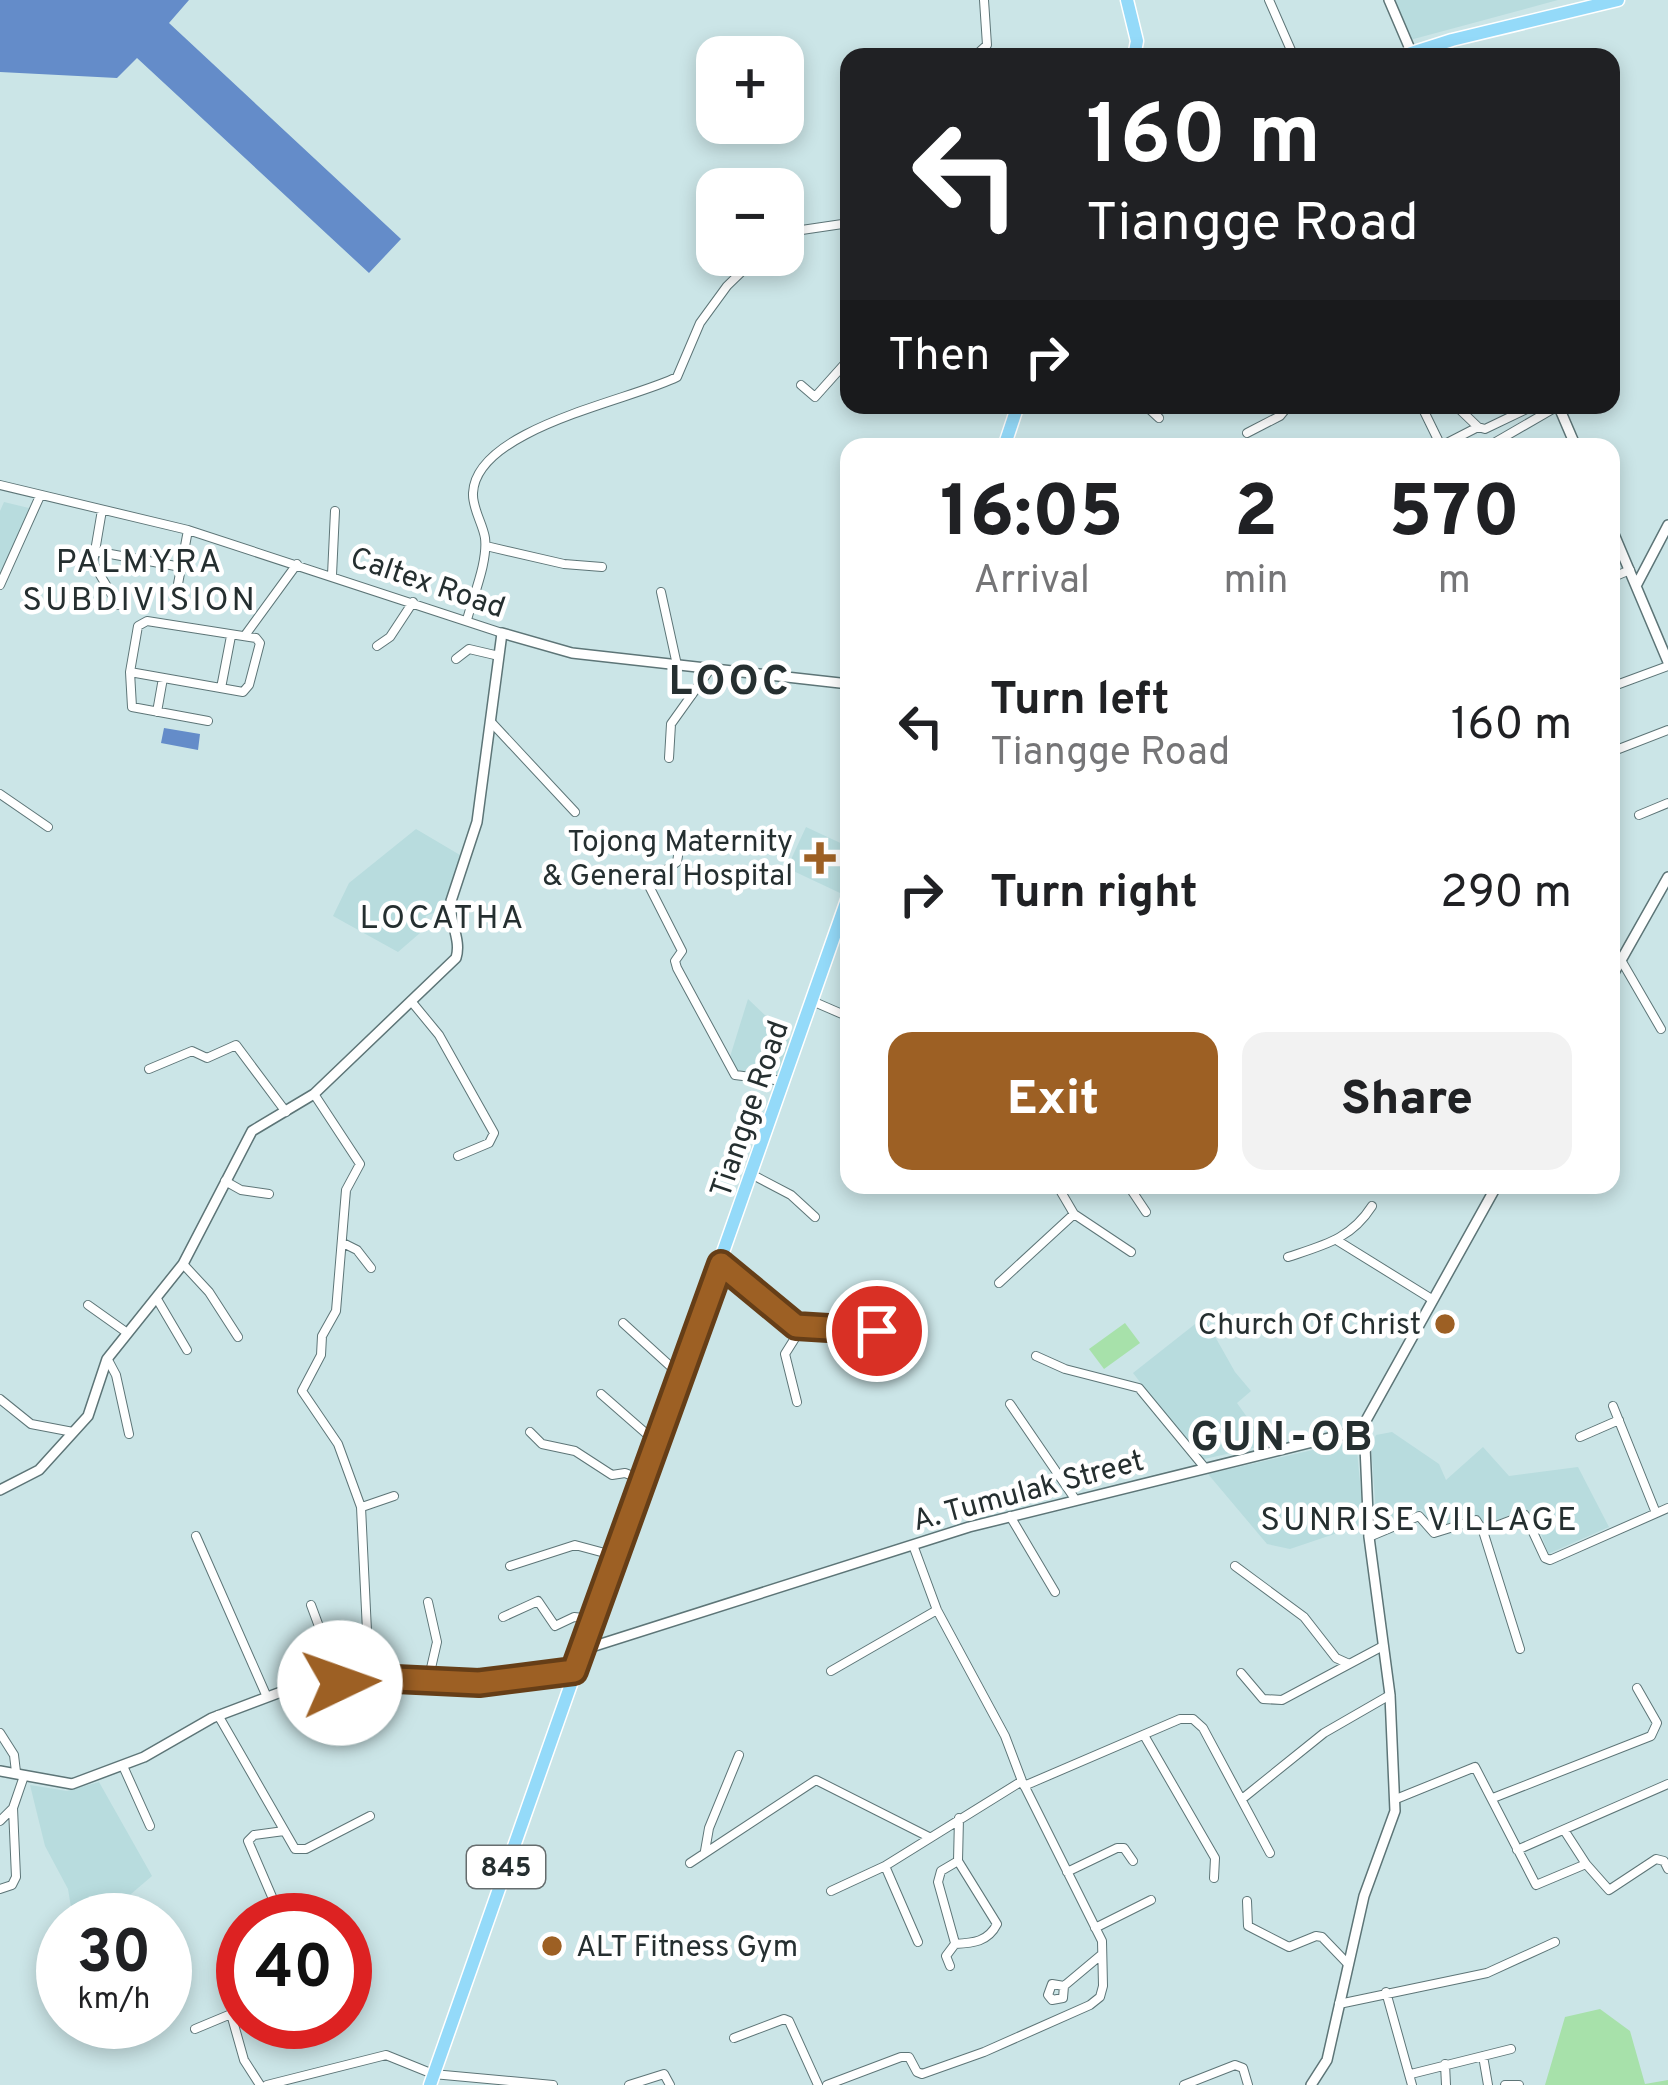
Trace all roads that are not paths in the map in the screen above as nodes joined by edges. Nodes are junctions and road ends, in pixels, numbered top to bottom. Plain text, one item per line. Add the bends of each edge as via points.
1 (984, 0) edge
2 (1127, 0) edge
3 (1269, 0) edge
4 (1389, 0) edge
5 (1618, 0) edge
6 (1596, 2) edge
7 (984, 48) edge
8 (1136, 48) edge
9 (1290, 48) edge
10 (1405, 48) edge
11 (1436, 48) edge
12 (840, 224) edge
13 (804, 230) edge
14 (737, 276) edge
15 (840, 369) edge
16 (801, 385) dead end
17 (1155, 414) edge
18 (1282, 414) edge
19 (1464, 414) edge
20 (1516, 414) edge
21 (1544, 414) edge
22 (1159, 418) dead end
23 (1478, 428) junction
24 (1247, 433) dead end
25 (1457, 438) edge
26 (1503, 438) edge
27 (0, 484) edge
28 (40, 496) junction
29 (102, 510) junction
30 (334, 511) dead end
31 (1668, 525) edge
32 (188, 530) junction
33 (486, 546) junction
34 (1620, 547) edge
35 (94, 551) junction
36 (297, 564) junction
37 (181, 567) junction
38 (602, 567) dead end
39 (1630, 570) junction
40 (1620, 574) edge
41 (332, 575) junction
42 (178, 584) dead end
43 (0, 585) edge
44 (1636, 586) junction
45 (661, 592) dead end
46 (413, 602) junction
47 (118, 605) dead end
48 (467, 620) junction
49 (502, 633) junction
50 (246, 634) junction
51 (231, 636) junction
52 (377, 646) dead end
53 (499, 656) junction
54 (456, 659) dead end
55 (676, 664) junction
56 (1668, 664) edge
57 (711, 668) junction
58 (130, 673) junction
59 (163, 678) junction
60 (1620, 683) edge
61 (840, 684) edge
62 (220, 688) junction
63 (157, 713) junction
64 (208, 721) dead end
65 (491, 722) junction
66 (1668, 730) edge
67 (1620, 749) edge
68 (669, 758) dead end
69 (0, 794) edge
70 (1668, 803) edge
71 (575, 812) dead end
72 (1639, 815) dead end
73 (48, 827) dead end
74 (678, 856) dead end
75 (1668, 877) edge
76 (840, 920) edge
77 (1621, 960) joint
78 (411, 1001) junction
79 (812, 1001) junction
80 (840, 1013) edge
81 (1660, 1030) dead end
82 (149, 1069) dead end
83 (783, 1081) junction
84 (314, 1094) junction
85 (286, 1112) junction
86 (458, 1156) dead end
87 (752, 1174) junction
88 (225, 1181) junction
89 (268, 1194) dead end
90 (1065, 1194) edge
91 (1134, 1194) edge
92 (1492, 1194) edge
93 (1372, 1206) dead end
94 (1146, 1212) dead end
95 (1074, 1214) junction
96 (815, 1217) dead end
97 (1338, 1240) junction
98 (343, 1243) junction
99 (1131, 1252) dead end
100 (1288, 1257) dead end
101 (183, 1264) junction
102 (721, 1264) junction
103 (371, 1268) dead end
104 (999, 1283) dead end
105 (1430, 1298) junction
106 (157, 1299) junction
107 (88, 1305) dead end
108 (623, 1323) dead end
109 (802, 1327) junction
110 (126, 1332) junction
111 (910, 1332) dead end
112 (238, 1337) dead end
113 (187, 1349) dead end
114 (1036, 1356) dead end
115 (107, 1358) junction
116 (681, 1376) junction
117 (601, 1394) dead end
118 (0, 1399) edge
119 (797, 1402) dead end
120 (1010, 1404) dead end
121 (1613, 1406) dead end
122 (1619, 1420) junction
123 (1364, 1424) junction
124 (73, 1432) junction
125 (530, 1432) dead end
126 (128, 1434) dead end
127 (1580, 1437) dead end
128 (657, 1443) junction
129 (1204, 1468) junction
130 (643, 1480) junction
131 (0, 1490) edge
132 (394, 1496) dead end
133 (1075, 1499) junction
134 (361, 1507) junction
135 (1668, 1508) edge
136 (1656, 1513) junction
137 (1010, 1516) junction
138 (1483, 1532) junction
139 (196, 1537) dead end
140 (1369, 1537) junction
141 (913, 1545) junction
142 (617, 1556) junction
143 (509, 1566) dead end
144 (1235, 1566) dead end
145 (1055, 1592) dead end
146 (428, 1602) dead end
147 (310, 1605) dead end
148 (937, 1610) junction
149 (503, 1617) dead end
150 (595, 1620) junction
151 (1384, 1646) junction
152 (1520, 1648) dead end
153 (582, 1650) junction
154 (1347, 1664) junction
155 (574, 1671) junction
156 (832, 1671) dead end
157 (1241, 1672) dead end
158 (375, 1678) junction
159 (428, 1682) junction
160 (340, 1683) junction
161 (1637, 1688) dead end
162 (1390, 1695) junction
163 (267, 1697) junction
164 (218, 1715) junction
165 (0, 1733) edge
166 (1145, 1737) junction
167 (740, 1755) dead end
168 (123, 1766) junction
169 (0, 1771) edge
170 (20, 1774) junction
171 (1023, 1784) junction
172 (1668, 1784) edge
173 (1492, 1798) junction
174 (1242, 1799) junction
175 (1396, 1799) junction
176 (13, 1808) junction
177 (370, 1816) dead end
178 (959, 1818) junction
179 (0, 1821) edge
180 (150, 1826) dead end
181 (1564, 1829) junction
182 (284, 1831) junction
183 (929, 1837) junction
184 (1517, 1850) junction
185 (705, 1852) junction
186 (1270, 1853) dead end
187 (958, 1861) junction
188 (1133, 1861) dead end
189 (690, 1863) dead end
190 (1586, 1864) junction
191 (885, 1866) junction
192 (1668, 1869) edge
193 (1067, 1872) junction
194 (1214, 1877) dead end
195 (0, 1889) edge
196 (831, 1891) dead end
197 (271, 1893) edge
198 (1151, 1900) dead end
199 (1247, 1901) dead end
200 (1095, 1928) junction
201 (918, 1942) dead end
202 (1556, 1942) dead end
203 (955, 1944) junction
204 (1101, 1955) junction
205 (1347, 1963) junction
206 (950, 1966) dead end
207 (1064, 1986) dead end
208 (1387, 1993) junction
209 (1339, 2004) junction
210 (216, 2020) edge
211 (195, 2029) dead end
212 (734, 2038) dead end
213 (241, 2049) edge
214 (1511, 2049) dead end
215 (1483, 2056) junction
216 (1445, 2064) junction
217 (432, 2079) edge
218 (1412, 2079) edge
219 (1206, 2081) edge
220 (264, 2085) edge
221 (553, 2085) edge
222 (629, 2085) edge
223 (670, 2085) edge
224 (822, 2085) edge
225 (1184, 2085) edge
226 (1248, 2085) edge
227 (1311, 2085) edge
228 (1446, 2085) edge
229 (1488, 2085) edge
230 (1505, 2085) edge
231 (1519, 2085) edge

1 - 7 street
2 - 8 main road
3 - 9 street
4 - 10 street
5 - 6 main road
6 - 11 main road
12 - 13 street
14 - 33 street via 700,323 677,377 558,417 497,454 473,493
15 - 16 street via 815,398
17 - 22 street
18 - 24 street
19 - 23 street
20 - 23 street
21 - 26 street
23 - 25 street
27 - 28 street, Caltex Road
28 - 29 street, Caltex Road
28 - 43 street
29 - 32 street, Caltex Road
29 - 35 street
30 - 41 street
31 - 44 street
32 - 36 street, Caltex Road
32 - 37 street
33 - 38 street
33 - 48 street
34 - 39 street
35 - 37 street
35 - 47 street via 93,567
36 - 41 street, Caltex Road
36 - 50 street
37 - 42 street
39 - 40 street
39 - 44 street
41 - 46 street, Caltex Road
44 - 56 street
45 - 55 street
46 - 48 street, Caltex Road
46 - 52 street
48 - 49 street, Caltex Road
49 - 53 street
49 - 55 street, Caltex Road via 572,653
50 - 51 street
50 - 62 street via 260,643 249,685 243,692
51 - 58 street via 142,622
51 - 62 street
53 - 54 street via 469,649
53 - 65 street
55 - 57 street, Caltex Road
56 - 60 street
57 - 61 street, Caltex Road
57 - 68 street via 671,724
58 - 59 street
58 - 63 street via 132,707
59 - 62 street
59 - 63 street
63 - 64 street
65 - 71 street
65 - 78 street via 477,822 451,901 458,954
66 - 67 street
69 - 73 street
70 - 72 street
74 - 83 street via 650,888 682,951 677,968 734,1073
75 - 77 street
76 - 79 main road, Tiangge Road / 845
77 - 81 street
78 - 84 street
78 - 86 street via 494,1133
79 - 80 street
79 - 83 main road, Tiangge Road / 845
82 - 85 street via 192,1051 207,1058 236,1046
83 - 87 main road, Tiangge Road / 845
84 - 85 street
84 - 98 street via 360,1164 346,1190
85 - 88 street via 251,1131
87 - 96 street
87 - 102 main road, Tiangge Road / 845
88 - 89 street
88 - 101 street
90 - 95 street
91 - 94 street
92 - 105 street
93 - 97 street
95 - 99 street
95 - 104 street
97 - 100 street
97 - 105 street
98 - 103 street
98 - 134 street via 336,1311 302,1390 338,1444
101 - 106 street
101 - 112 street
102 - 109 street
102 - 116 main road, Tiangge Road / 845
105 - 123 street
106 - 110 street
106 - 113 street
107 - 110 street
108 - 116 street
109 - 111 street
109 - 119 street via 784,1354
110 - 115 street
114 - 129 street via 1139,1388
115 - 124 street via 88,1416
115 - 126 street
116 - 128 main road, Tiangge Road / 845
117 - 128 street
118 - 124 street via 32,1424
120 - 133 street
121 - 122 street
122 - 127 street
122 - 136 street
123 - 129 street, A. Tumulak Street via 1336,1439
123 - 140 street
124 - 131 street via 39,1470
125 - 130 street via 612,1475
128 - 130 main road, Tiangge Road / 845
129 - 133 street, A. Tumulak Street
130 - 142 main road, Tiangge Road / 845
132 - 134 street
133 - 137 street, A. Tumulak Street
134 - 158 street
135 - 136 street
136 - 138 street via 1550,1560 1528,1516
137 - 141 street, A. Tumulak Street
137 - 145 street
138 - 140 street via 1476,1520 1431,1533 1419,1516
138 - 152 street
139 - 163 street
140 - 151 street
141 - 148 street
141 - 153 street, A. Tumulak Street
142 - 143 street via 575,1545
142 - 150 main road, Tiangge Road / 845
144 - 154 street via 1304,1617
146 - 159 street via 437,1642
147 - 160 street
148 - 156 street
148 - 171 street
149 - 150 street via 538,1601 555,1626 574,1616
150 - 153 main road, Tiangge Road / 845
151 - 154 street
151 - 162 street
153 - 155 main road, Tiangge Road / 845
154 - 157 street via 1282,1700 1263,1699
155 - 159 street
155 - 217 main road, Tiangge Road / 845
158 - 159 street
158 - 160 street
160 - 163 street
161 - 173 street via 1657,1723 1652,1736
162 - 174 street via 1324,1733
162 - 175 street
163 - 164 street
164 - 168 street
164 - 182 street
165 - 170 street
166 - 171 street
166 - 174 street via 1193,1719
166 - 194 street via 1215,1858
167 - 185 street
168 - 170 street via 63,1786
168 - 180 street
169 - 170 street
170 - 176 street
171 - 178 street
171 - 193 street
172 - 181 street
173 - 175 street via 1470,1767
173 - 184 street
174 - 186 street
175 - 205 street
176 - 179 street
176 - 195 street via 16,1877
177 - 182 street via 306,1849 295,1849
178 - 183 street
178 - 187 street
181 - 184 street
181 - 190 street
182 - 197 street via 248,1840
183 - 185 street via 815,1780
183 - 191 street
184 - 190 street via 1536,1886
185 - 189 street
187 - 203 street via 938,1882
187 - 203 street via 998,1924 978,1942
188 - 193 street via 1117,1848
190 - 192 street via 1609,1890 1656,1859
191 - 196 street
191 - 201 street
193 - 200 street
198 - 200 street
199 - 205 street via 1248,1926 1289,1948 1322,1937
200 - 204 street
202 - 208 street via 1487,1973
203 - 206 street via 946,1956
204 - 207 street
204 - 224 street via 1103,1986 1090,2005 922,2074 902,2057
205 - 209 street
208 - 209 street
208 - 218 street
209 - 227 street via 1327,2060
210 - 211 street
212 - 224 street via 789,2021
213 - 220 street
214 - 215 street
215 - 216 street
215 - 229 street
216 - 218 street
216 - 228 street
217 - 220 street via 386,2055
217 - 221 street
219 - 225 street
219 - 226 street via 1239,2065
222 - 223 street via 664,2074
230 - 231 street

